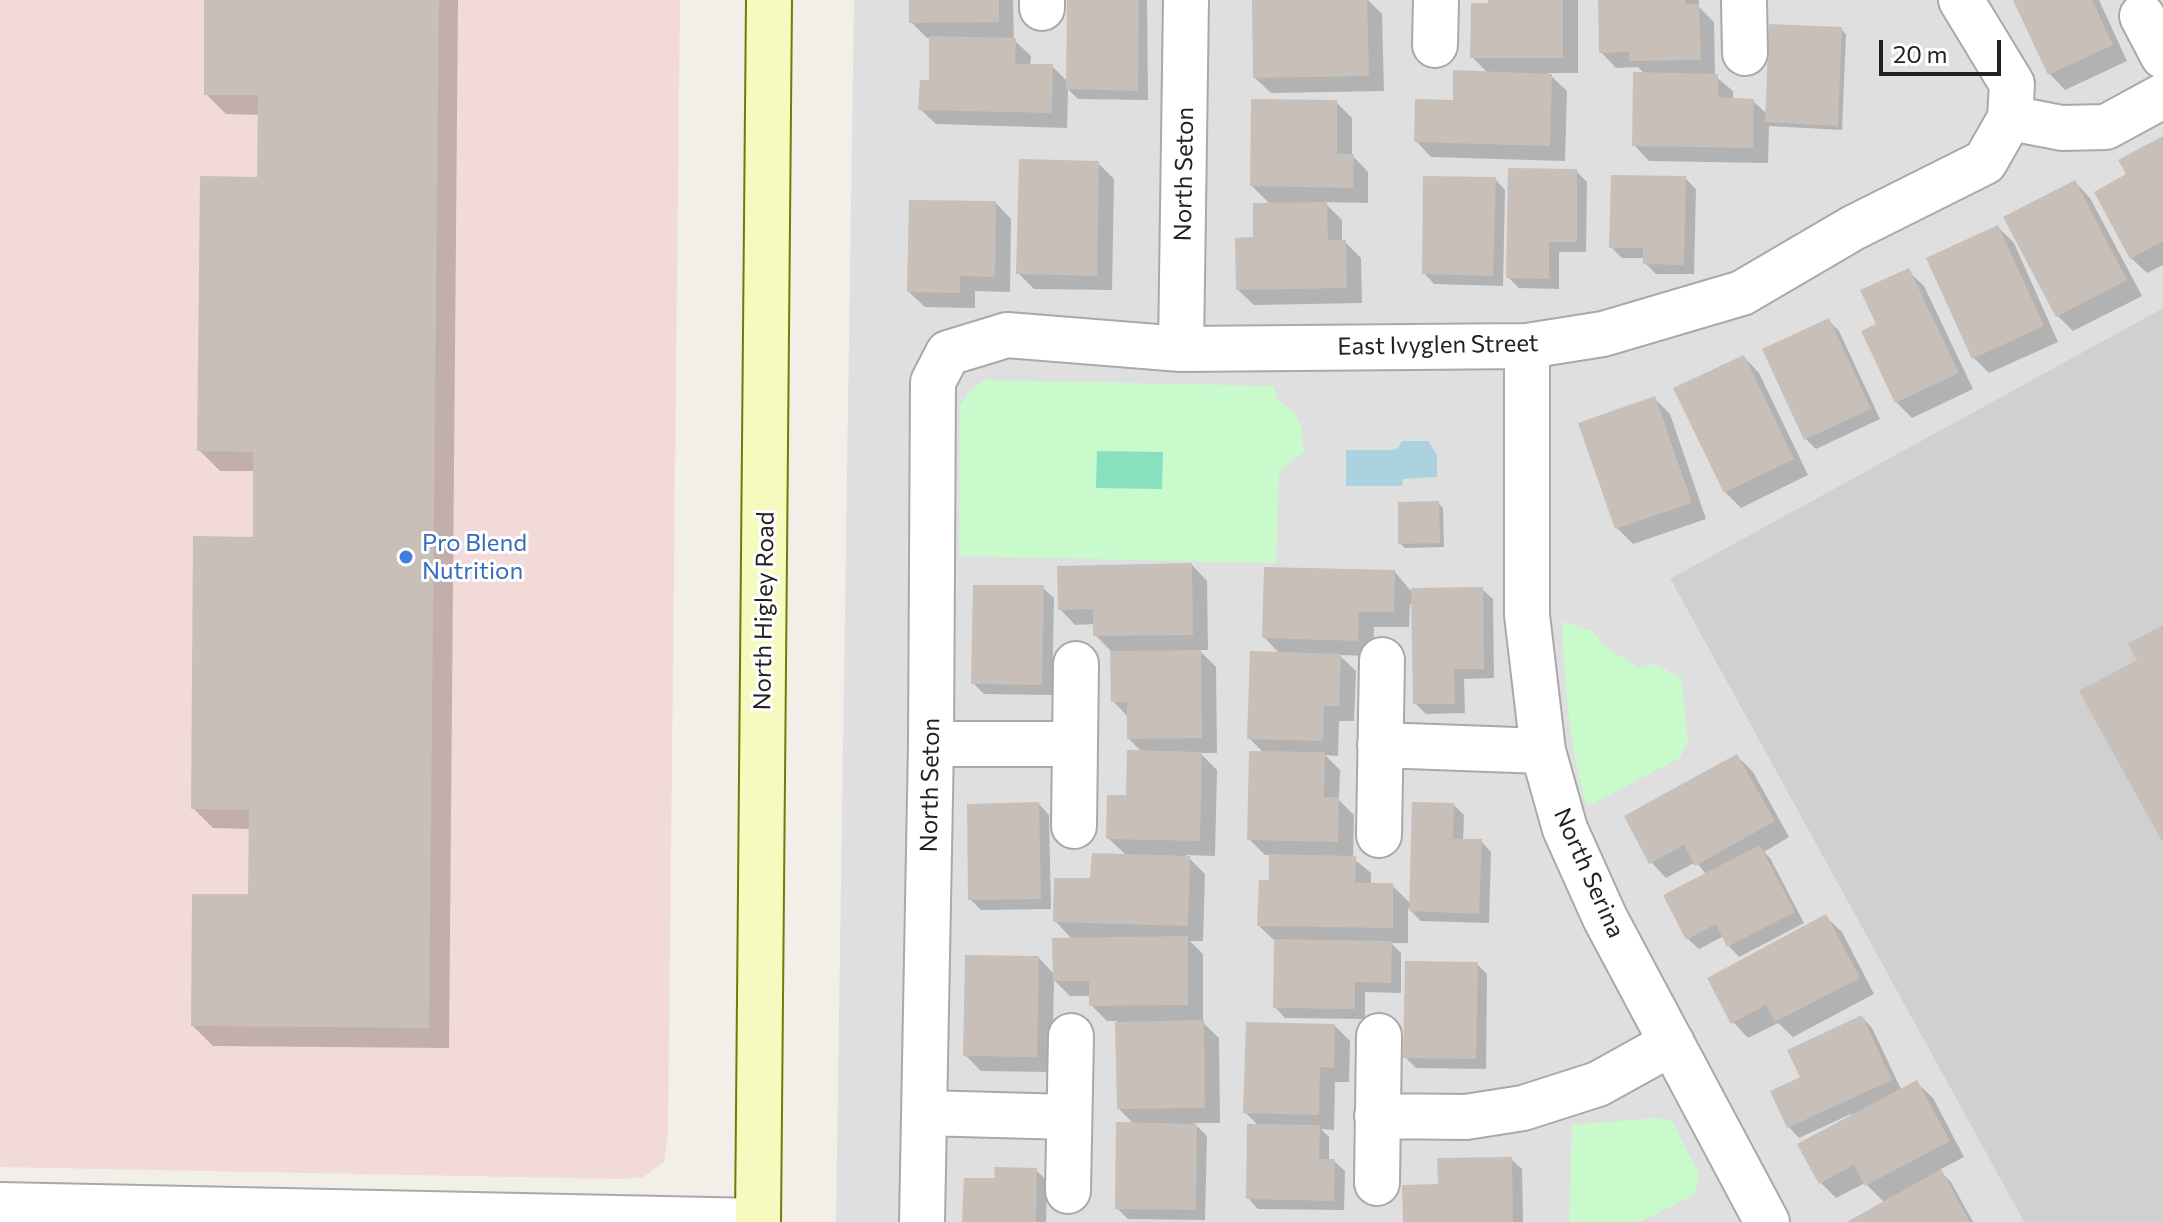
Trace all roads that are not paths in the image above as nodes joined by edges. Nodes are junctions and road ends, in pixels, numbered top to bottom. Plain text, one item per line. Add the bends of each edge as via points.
1 (769, 0) edge
2 (1186, 0) edge
3 (1436, 0) edge
4 (1744, 0) edge
5 (1961, 0) edge
6 (2142, 16) dead end
7 (1435, 45) dead end
8 (1745, 53) dead end
9 (2163, 56) edge
10 (2163, 96) edge
11 (2010, 118) junction
12 (1527, 346) junction
13 (1181, 349) junction
14 (948, 353) joint
15 (1382, 660) dead end
16 (1076, 664) dead end
17 (931, 744) junction
18 (1075, 744) junction
19 (1380, 745) junction
20 (1543, 751) junction
21 (1074, 826) dead end
22 (1379, 835) dead end
23 (1071, 1036) dead end
24 (1379, 1036) dead end
25 (1672, 1043) junction
26 (924, 1113) junction
27 (1377, 1116) junction
28 (1069, 1117) junction
29 (1377, 1183) dead end
30 (1068, 1191) dead end
31 (0, 1205) edge
32 (1757, 1219) edge
33 (758, 1221) edge
34 (922, 1222) edge

1 - 33 main road, North Higley Road
2 - 13 street, North Seton
3 - 7 street
4 - 8 street
5 - 11 street via 2012,84
6 - 9 street
10 - 11 street via 2106,127 2062,128
11 - 12 street, East Ivyglen Street via 1985,162 1853,228 1742,293 1603,334
12 - 13 street, East Ivyglen Street
12 - 20 street, North Serina via 1527,615
13 - 14 street, East Ivyglen Street via 1007,335
14 - 17 street, North Seton via 933,382
15 - 19 street
16 - 18 street
17 - 18 street
17 - 26 street, North Seton
18 - 21 street
19 - 20 street
19 - 22 street
20 - 25 street, North Serina via 1565,829 1605,918
23 - 28 street
24 - 27 street
25 - 27 street via 1598,1084 1523,1108 1466,1117
25 - 32 street, North Serina
26 - 28 street
26 - 34 street, North Seton
27 - 29 street
28 - 30 street
31 - 33 street

